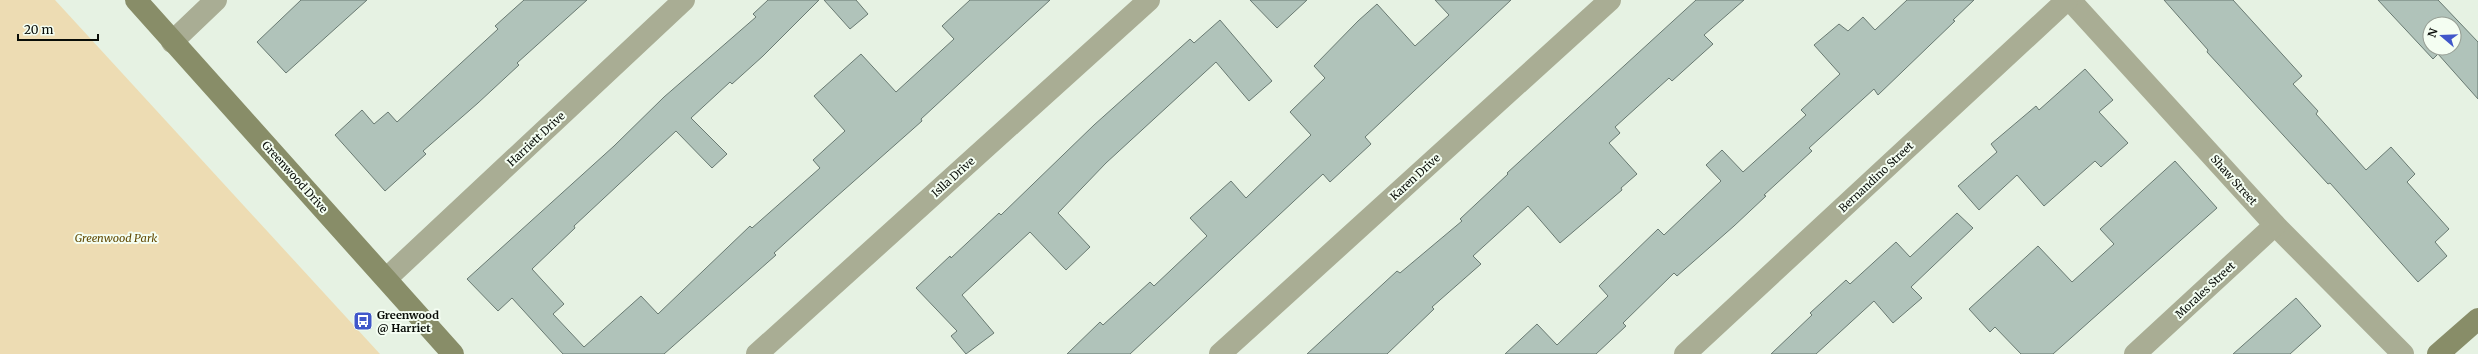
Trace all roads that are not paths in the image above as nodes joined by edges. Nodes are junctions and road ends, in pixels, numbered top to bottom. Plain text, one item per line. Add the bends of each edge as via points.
1 (136, 0) edge
2 (216, 0) edge
3 (684, 0) edge
4 (1149, 0) edge
5 (1610, 0) edge
6 (2069, 0) edge
7 (172, 42) junction
8 (2276, 226) junction
9 (387, 278) junction
10 (2478, 319) edge
11 (454, 354) edge
12 (757, 354) edge
13 (1220, 354) edge
14 (1685, 354) edge
15 (2135, 354) edge
16 (2403, 354) edge
17 (2438, 354) edge

1 - 7 main road, Greenwood Drive
2 - 7 street
3 - 9 street, Harriett Drive
4 - 12 street, Islla Drive
5 - 13 street, Karen Drive
6 - 8 street, Shaw Street
6 - 14 street, Bernandino Street
7 - 9 main road, Greenwood Drive
8 - 15 street, Morales Street
8 - 16 street, Shaw Street
9 - 11 main road, Greenwood Drive
10 - 17 main road

